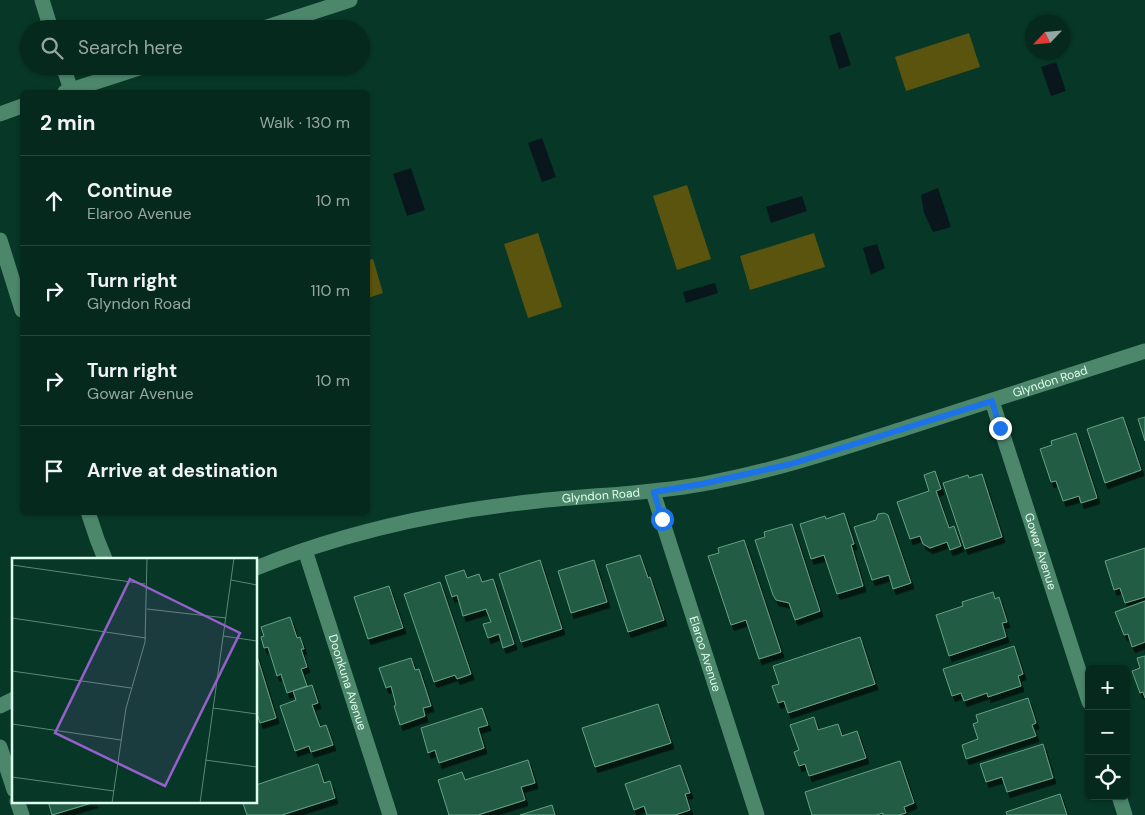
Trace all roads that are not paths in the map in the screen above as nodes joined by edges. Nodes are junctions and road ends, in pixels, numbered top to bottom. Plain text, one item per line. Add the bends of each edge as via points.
1 (42, 0) edge
2 (350, 0) edge
3 (48, 20) edge
4 (289, 20) edge
5 (65, 75) edge
6 (117, 75) edge
7 (68, 90) edge
8 (71, 90) edge
9 (20, 107) edge
10 (0, 114) edge
11 (0, 240) edge
12 (20, 304) edge
13 (1145, 352) edge
14 (992, 401) junction
15 (654, 492) junction
16 (89, 515) edge
17 (96, 539) junction
18 (305, 550) junction
19 (100, 558) edge
20 (105, 558) edge
21 (258, 567) edge
22 (1085, 690) edge
23 (12, 700) edge
24 (0, 706) edge
25 (0, 747) edge
26 (12, 784) edge
27 (1120, 800) edge
28 (17, 802) edge
29 (22, 815) edge
30 (390, 815) edge
31 (757, 815) edge
32 (1125, 815) edge

1 - 3 street
2 - 4 street
5 - 7 street
6 - 8 street
9 - 10 street
11 - 12 street
13 - 14 street, Glyndon Road
14 - 15 street, Glyndon Road via 791,464 711,483
14 - 22 street, Gowar Avenue
15 - 18 street, Glyndon Road via 538,500 440,514 369,530
15 - 31 street, Elaroo Avenue
16 - 17 street
17 - 19 street
17 - 20 street
18 - 21 street, Glyndon Road
18 - 30 street, Doonkuna Avenue
23 - 24 street
25 - 26 street
27 - 32 street
28 - 29 street

